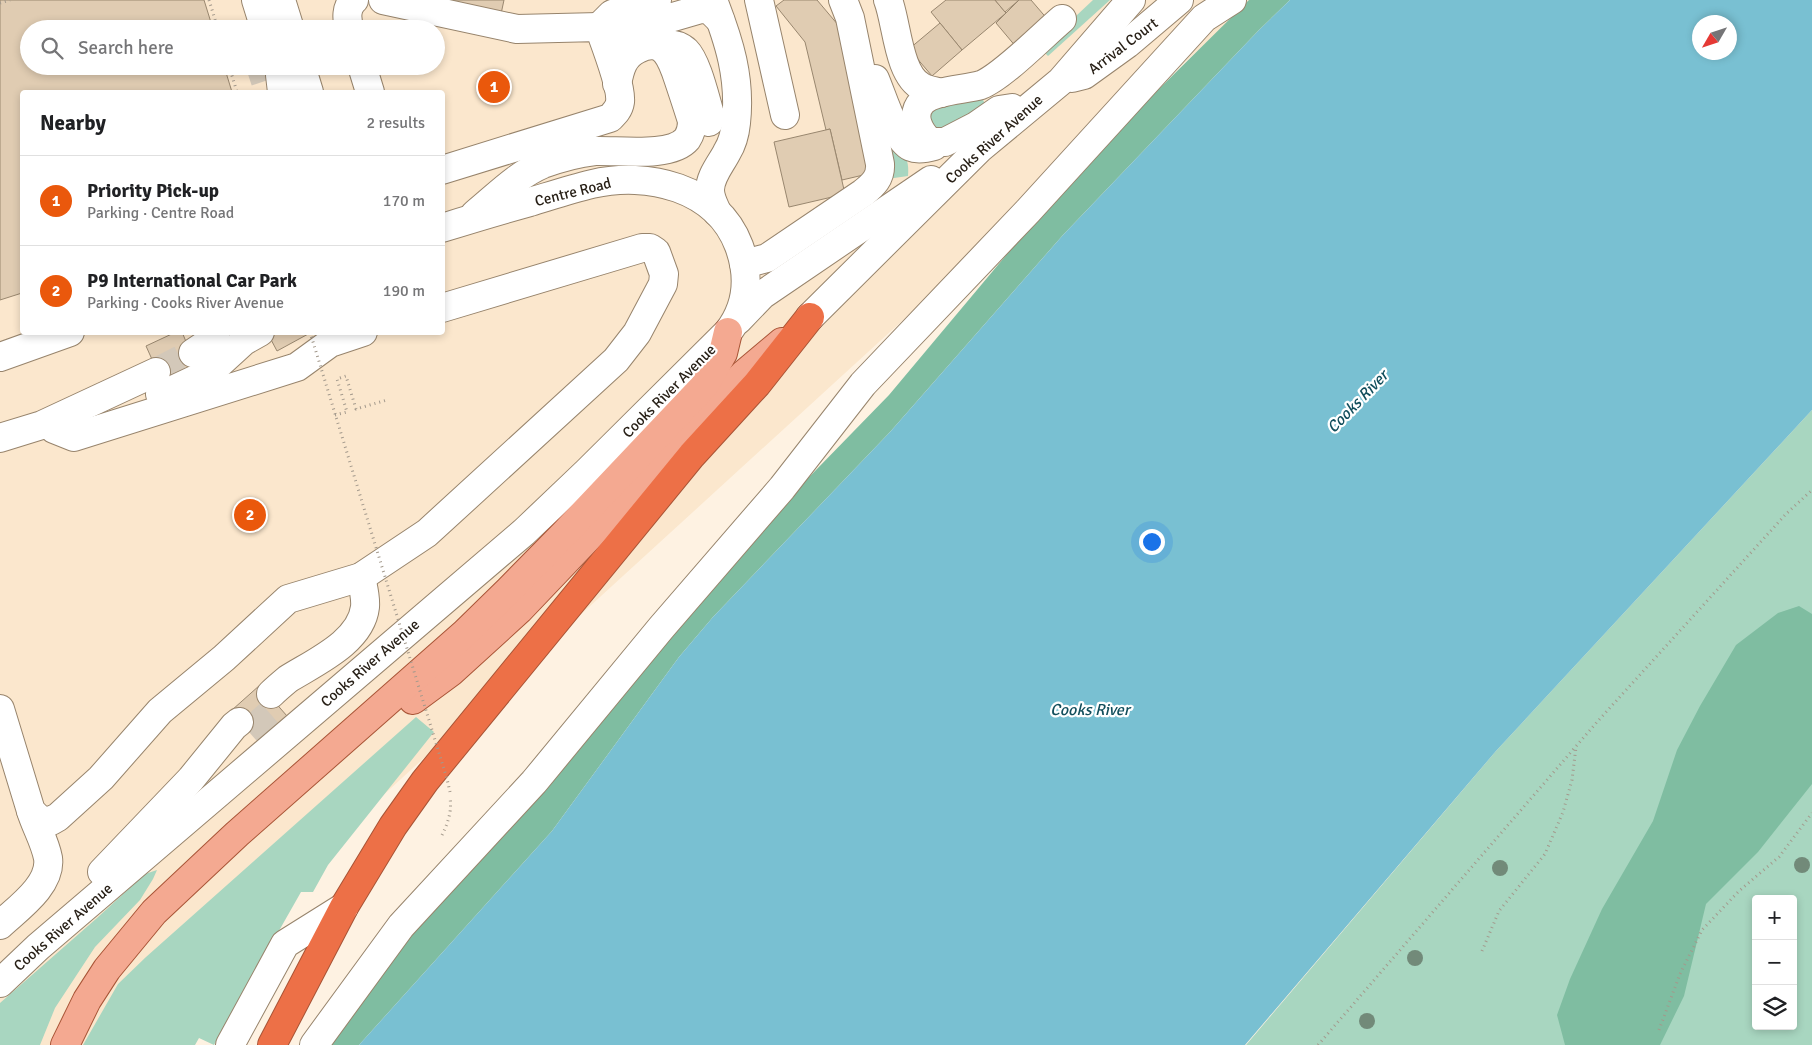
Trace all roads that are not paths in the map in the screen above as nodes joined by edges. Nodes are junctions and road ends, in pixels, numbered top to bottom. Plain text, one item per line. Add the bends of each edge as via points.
1 (240, 0) edge
2 (256, 0) edge
3 (281, 0) edge
4 (354, 0) edge
5 (383, 0) edge
6 (657, 0) edge
7 (759, 0) edge
8 (888, 0) edge
9 (1131, 0) edge
10 (1179, 0) edge
11 (1232, 0) edge
12 (715, 5) edge
13 (847, 9) edge
14 (1062, 19) dead end
15 (246, 20) edge
16 (262, 20) edge
17 (287, 20) edge
18 (348, 20) edge
19 (599, 27) junction
20 (365, 75) edge
21 (1061, 81) junction
22 (617, 84) junction
23 (369, 90) edge
24 (941, 92) junction
25 (1035, 103) junction
26 (785, 115) dead end
27 (945, 142) junction
28 (979, 149) junction
29 (445, 169) edge
30 (717, 212) junction
31 (468, 220) junction
32 (445, 227) edge
33 (744, 264) junction
34 (445, 307) edge
35 (810, 317) junction
36 (732, 327) junction
37 (62, 335) edge
38 (213, 335) edge
39 (255, 335) edge
40 (353, 335) edge
41 (191, 341) tunnel mouth
42 (0, 357) edge
43 (152, 364) tunnel mouth
44 (48, 427) junction
45 (0, 438) edge
46 (360, 577) junction
47 (275, 699) tunnel mouth
48 (0, 709) edge
49 (244, 727) tunnel mouth
50 (304, 774) junction
51 (31, 811) junction
52 (344, 907) junction
53 (0, 925) edge
54 (38, 947) junction
55 (0, 983) edge
56 (65, 1045) edge
57 (230, 1045) edge
58 (272, 1045) edge
59 (314, 1045) edge

1 - 15 street
2 - 16 street
3 - 17 street
4 - 18 street
5 - 19 street via 517,29
6 - 19 street via 612,14
7 - 26 street
8 - 24 street via 909,75 920,86
9 - 21 street, Cooks River Avenue
10 - 21 street, Arrival Court via 1084,75
11 - 59 street via 1204,18 1028,211 863,384 782,488 534,782 401,926
12 - 19 street via 712,12 704,8 618,33
12 - 30 street via 737,78 734,135 710,189
13 - 27 street via 904,142 920,149
13 - 33 street via 880,164 877,180 863,193 767,258
14 - 24 street via 988,81 966,89
19 - 22 street
20 - 23 street
21 - 25 street, Cooks River Avenue
22 - 29 street via 620,102 610,118
22 - 31 street via 620,67 634,51 644,46 660,48 672,60 692,121 688,138 681,144 653,152 594,152 569,155 544,164 524,172
24 - 27 street via 921,102 916,123 930,142
25 - 27 street via 999,110
25 - 28 street, Cooks River Avenue
28 - 35 street, Cooks River Avenue
28 - 36 street, Cooks River Avenue via 762,295
30 - 31 street, Centre Road via 683,189 666,183 638,180 593,184
30 - 33 street, Centre Road via 735,238
31 - 32 street, Centre Road
33 - 36 street, Centre Road via 742,308
34 - 46 street via 642,248 656,252 664,274 663,284 637,333 616,360 427,533
35 - 50 main road via 744,374 566,563 480,646 410,702
35 - 52 highway via 424,781
36 - 50 main road via 723,353 704,386 564,534 465,633
36 - 54 street, Cooks River Avenue via 524,532
37 - 42 street
38 - 41 street via 205,345
39 - 44 street via 209,373 175,389
40 - 44 street via 330,342 297,367 74,437
43 - 44 street
44 - 45 street
46 - 47 street via 365,607 358,627 321,660 296,691
46 - 51 street via 288,599 160,711 101,778 58,817 50,821 40,820
48 - 51 street
49 - 54 street via 234,726 191,779 112,861
50 - 56 main road via 154,912 86,1000
51 - 53 street via 46,853 47,873 43,883
52 - 57 street via 285,944
52 - 58 highway
54 - 55 street, Cooks River Avenue

